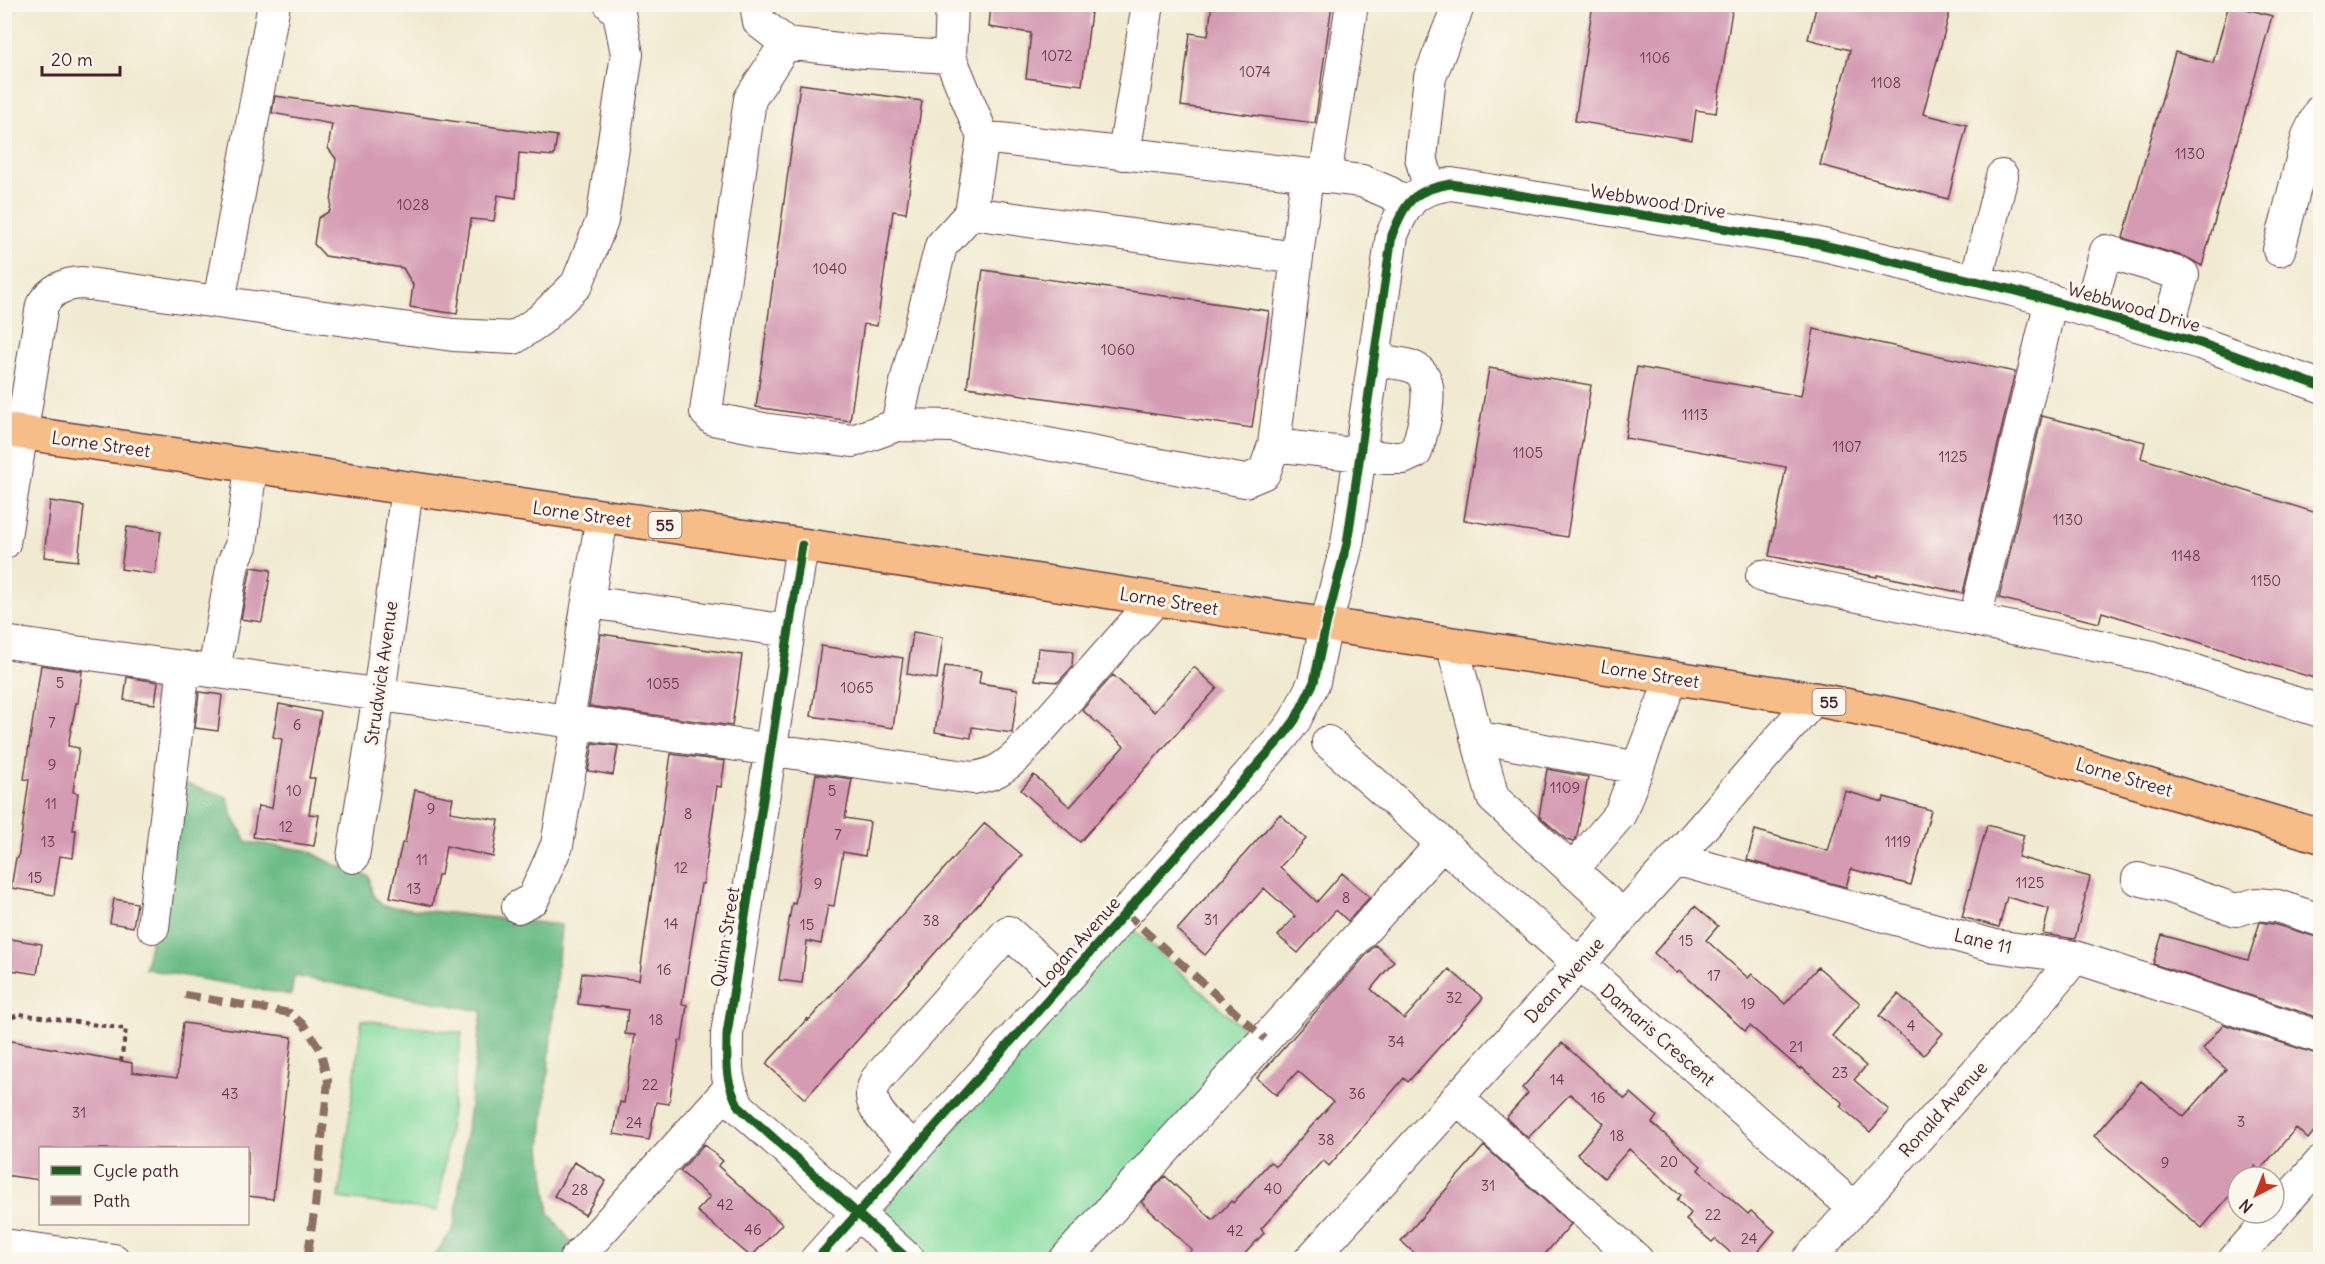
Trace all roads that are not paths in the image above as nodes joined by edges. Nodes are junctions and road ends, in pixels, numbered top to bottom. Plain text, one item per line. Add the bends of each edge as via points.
1 (274, 4) edge
2 (610, 4) edge
3 (756, 4) edge
4 (952, 4) edge
5 (1148, 4) edge
6 (1352, 4) edge
7 (1459, 4) edge
8 (786, 43) junction
9 (950, 57) junction
10 (2320, 111) edge
11 (983, 137) junction
12 (1124, 154) junction
13 (1316, 176) junction
14 (2002, 176) dead end
15 (1418, 196) junction
16 (971, 213) junction
17 (2279, 250) dead end
18 (1297, 258) junction
19 (1976, 281) junction
20 (2051, 300) junction
21 (219, 302) junction
22 (2089, 312) junction
23 (2166, 333) junction
24 (1374, 360) junction
25 (2320, 386) edge
26 (897, 425) junction
27 (13, 431) edge
28 (1274, 445) junction
29 (1360, 456) junction
30 (251, 466) junction
31 (407, 489) junction
32 (602, 517) junction
33 (4, 543) edge
34 (802, 545) junction
35 (1762, 576) dead end
36 (1156, 598) junction
37 (590, 602) junction
38 (1975, 620) junction
39 (1326, 625) junction
40 (789, 631) junction
41 (4, 642) edge
42 (1452, 644) junction
43 (199, 669) junction
44 (1671, 677) junction
45 (379, 694) junction
46 (1814, 699) junction
47 (2320, 711) edge
48 (573, 721) junction
49 (1476, 737) junction
50 (1328, 742) dead end
51 (770, 749) junction
52 (1638, 768) junction
53 (2320, 836) edge
54 (1442, 844) junction
55 (353, 857) dead end
56 (1675, 859) junction
57 (1572, 870) junction
58 (2138, 879) dead end
59 (518, 907) dead end
60 (1623, 916) junction
61 (2320, 920) edge
62 (153, 927) dead end
63 (2075, 957) junction
64 (1577, 965) junction
65 (1064, 982) junction
66 (2303, 1031) edge
67 (729, 1089) junction
68 (1457, 1098) junction
69 (916, 1148) junction
70 (2315, 1179) edge
71 (1854, 1208) junction
72 (857, 1214) junction
73 (4, 1245) edge
74 (100, 1259) edge
75 (574, 1260) edge
76 (816, 1260) edge
77 (909, 1260) edge
78 (1065, 1260) edge
79 (1310, 1260) edge
80 (1637, 1260) edge
81 (1808, 1260) edge
82 (2234, 1260) edge

1 - 21 street
2 - 21 street via 619,13 627,54 602,221 577,284 540,320 514,338 453,335
3 - 8 street via 759,22
4 - 9 street
5 - 12 street
6 - 13 street
7 - 15 street via 1430,77
8 - 9 street
8 - 26 street via 750,99 706,412 714,419 762,429 853,441
9 - 11 street
10 - 17 street via 2308,136
11 - 12 street
11 - 16 street
12 - 13 street
13 - 15 street via 1362,181 1390,193
13 - 18 street
14 - 19 street
15 - 19 street, Webbwood Drive via 1451,184 1815,243
15 - 24 street via 1401,214 1392,236
16 - 18 street
16 - 26 street via 941,246
18 - 28 street
19 - 20 street, Webbwood Drive
20 - 22 street, Webbwood Drive
20 - 38 street
21 - 27 street via 82,283 54,290 42,305
22 - 23 street, Webbwood Drive
22 - 23 street via 2106,251 2183,275
23 - 25 street, Webbwood Drive
24 - 29 street
24 - 29 street via 1419,370 1427,381 1426,412 1416,452 1402,458
26 - 28 street via 952,426 1245,481 1264,473
27 - 30 main road, Lorne Street / 55
27 - 33 street
28 - 29 street
29 - 39 street via 1347,544
30 - 31 main road, Lorne Street / 55
30 - 43 street via 241,546
31 - 32 main road, Lorne Street / 55
31 - 45 street, Strudwick Avenue
32 - 34 main road, Lorne Street / 55
32 - 37 street
34 - 36 main road, Lorne Street / 55
34 - 40 street, Quinn Street
35 - 38 street
36 - 39 main road, Lorne Street / 55
36 - 51 street via 1018,755 991,776 973,778
37 - 40 street
37 - 48 street
38 - 47 street via 2152,657
39 - 42 main road, Lorne Street / 55
39 - 65 street, Logan Avenue via 1314,682 1284,735
40 - 51 street, Quinn Street
41 - 43 street
42 - 44 main road, Lorne Street / 55
42 - 49 street
43 - 45 street
43 - 62 street
44 - 46 main road, Lorne Street / 55
44 - 52 street
45 - 48 street
45 - 55 street, Strudwick Avenue
46 - 53 main road, Lorne Street / 55 via 1909,718
46 - 56 street, Dean Avenue
48 - 51 street
48 - 59 street via 557,845 533,899
49 - 52 street
49 - 57 street via 1493,798
50 - 54 street, Damaris Crescent
51 - 67 street, Quinn Street via 727,1034
52 - 57 street via 1620,814
54 - 64 street, Damaris Crescent
54 - 78 street
56 - 60 street, Dean Avenue
56 - 63 street, Lane 11 via 1995,946
57 - 60 street
58 - 61 street via 2236,910 2257,904 2277,906
60 - 64 street, Dean Avenue
63 - 66 street, Lane 11
63 - 71 street, Ronald Avenue
64 - 68 street, Dean Avenue
64 - 71 street, Damaris Crescent
65 - 69 street, Logan Avenue
65 - 69 street via 1008,932 977,966 876,1080 872,1094 875,1107
67 - 72 street via 739,1107
67 - 75 street
68 - 79 street, Dean Avenue
68 - 80 street
69 - 72 street, Logan Avenue
70 - 82 street
71 - 81 street, Ronald Avenue
72 - 76 street, Logan Avenue
72 - 77 street
73 - 74 street

